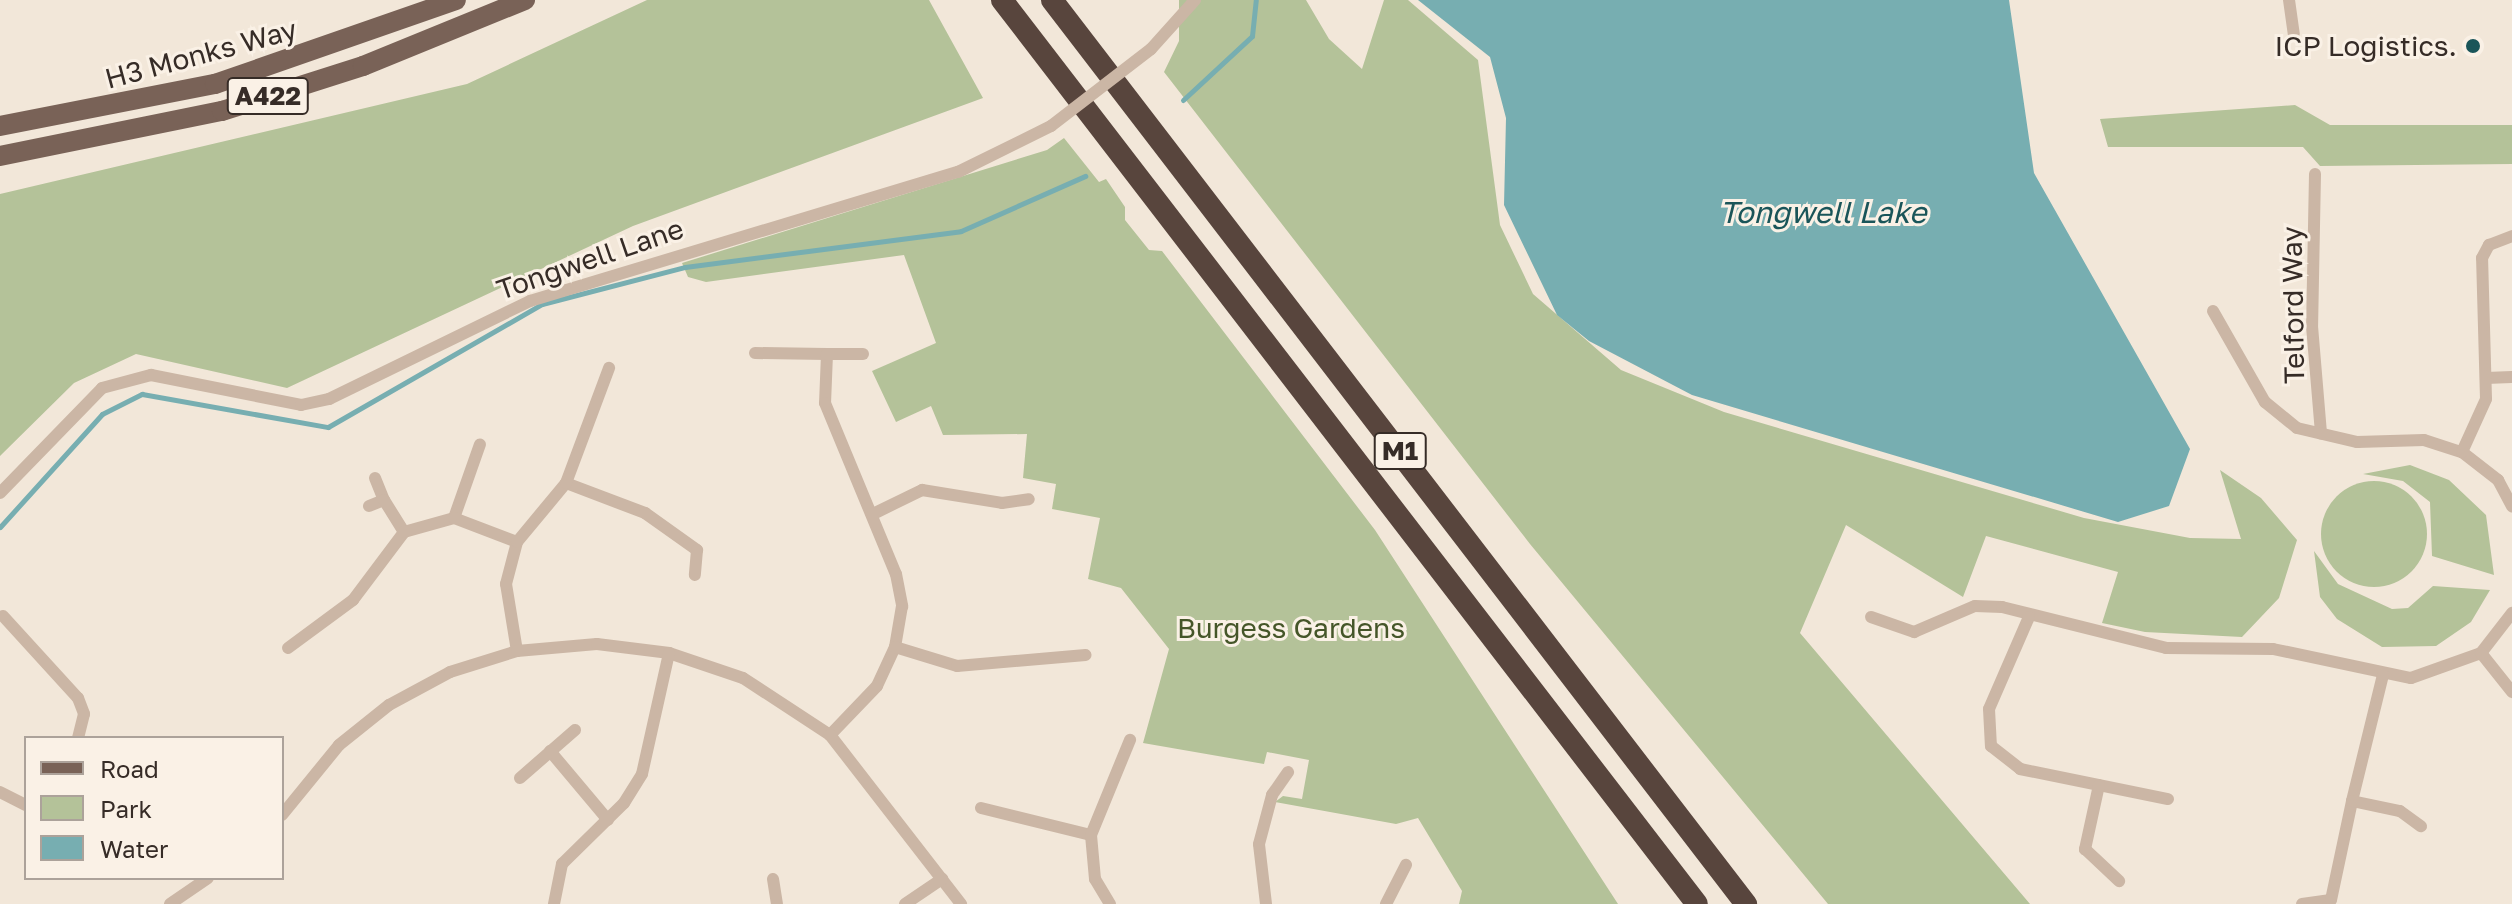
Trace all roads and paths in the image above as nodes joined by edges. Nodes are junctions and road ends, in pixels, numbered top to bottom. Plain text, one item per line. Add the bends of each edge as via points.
1 (456, 0) edge
2 (525, 0) edge
3 (1002, 0) edge
4 (1052, 0) edge
5 (1195, 0) edge
6 (2289, 0) edge
7 (2294, 34) dead end
8 (0, 126) edge
9 (0, 156) edge
10 (2315, 174) dead end
11 (2512, 236) edge
12 (2213, 311) dead end
13 (755, 353) dead end
14 (827, 354) junction
15 (863, 354) dead end
16 (609, 368) dead end
17 (2512, 377) edge
18 (2486, 378) junction
19 (2321, 434) junction
20 (480, 444) dead end
21 (2462, 452) junction
22 (375, 478) dead end
23 (566, 483) junction
24 (0, 493) edge
25 (1029, 499) dead end
26 (384, 500) junction
27 (369, 506) dead end
28 (2512, 506) edge
29 (873, 514) junction
30 (454, 518) junction
31 (404, 532) junction
32 (517, 542) junction
33 (695, 575) dead end
34 (2512, 613) edge
35 (3, 616) dead end
36 (1871, 617) dead end
37 (2029, 617) junction
38 (30, 646) junction
39 (895, 647) junction
40 (288, 648) dead end
41 (517, 651) junction
42 (669, 653) junction
43 (2481, 653) junction
44 (1086, 655) dead end
45 (20, 656) dead end
46 (2383, 675) junction
47 (2512, 692) edge
48 (575, 730) dead end
49 (830, 735) junction
50 (78, 736) edge
51 (1130, 740) dead end
52 (550, 751) junction
53 (1288, 772) dead end
54 (520, 778) dead end
55 (2099, 785) junction
56 (0, 792) edge
57 (2168, 799) dead end
58 (2352, 801) junction
59 (24, 804) edge
60 (981, 808) dead end
61 (284, 813) edge
62 (608, 820) junction
63 (2421, 826) dead end
64 (1091, 835) junction
65 (1406, 865) dead end
66 (773, 879) dead end
67 (942, 879) junction
68 (202, 880) edge
69 (2119, 881) dead end
70 (2331, 900) junction
71 (170, 904) edge
72 (554, 904) edge
73 (777, 904) edge
74 (905, 904) edge
75 (961, 904) edge
76 (1110, 904) edge
77 (1266, 904) edge
78 (1386, 904) edge
79 (1697, 904) edge
80 (1746, 904) edge
81 (2302, 904) edge
82 (2347, 904) edge

1 - 8 main road, H3 Monks Way / A422 via 215,84
2 - 9 main road, H3 Monks Way / A422 via 363,66 222,111
3 - 79 highway, M1
4 - 80 highway, M1
5 - 24 street, Tongwell Lane, bridge via 1151,49 1051,126 958,172 530,301 329,399 301,405 151,375 102,388
6 - 7 street
10 - 19 street, Telford Way via 2312,326
11 - 18 street via 2489,245 2482,258
12 - 19 street via 2265,402 2297,428
13 - 14 street
14 - 15 street
14 - 29 street via 825,403
16 - 23 street
17 - 18 street
18 - 21 street via 2486,399
19 - 21 street via 2357,442 2424,440
20 - 30 street
21 - 28 street via 2498,480
22 - 26 street
23 - 32 street
23 - 33 street via 645,513 697,550
25 - 29 street via 1002,503 922,490
26 - 27 street
26 - 31 street
29 - 39 street via 898,584
30 - 31 street
30 - 32 street
31 - 40 street via 353,600
32 - 41 street via 506,584
34 - 43 street
35 - 38 street
36 - 37 street via 1914,632 1975,606
37 - 46 street via 2166,648 2322,656
37 - 55 street via 1989,709 1991,746 2020,769
38 - 45 street
38 - 50 street via 78,698 84,714
39 - 44 street via 957,666
39 - 49 street via 877,686
41 - 42 street via 597,644
41 - 61 street via 450,672 389,705 339,745
42 - 49 street via 743,678
42 - 62 street via 642,774
43 - 46 street via 2450,670
43 - 47 street
46 - 58 street
48 - 52 street
49 - 67 street
51 - 64 street
52 - 54 street
52 - 62 street
53 - 77 street via 1272,795 1259,844
55 - 57 street
55 - 69 street via 2085,849
56 - 59 street
58 - 63 street via 2400,811
58 - 70 street
60 - 64 street
62 - 72 street via 562,864
64 - 76 street via 1095,879
65 - 78 street
66 - 73 street
67 - 74 street
67 - 75 street
68 - 71 street
70 - 81 street
70 - 82 street

